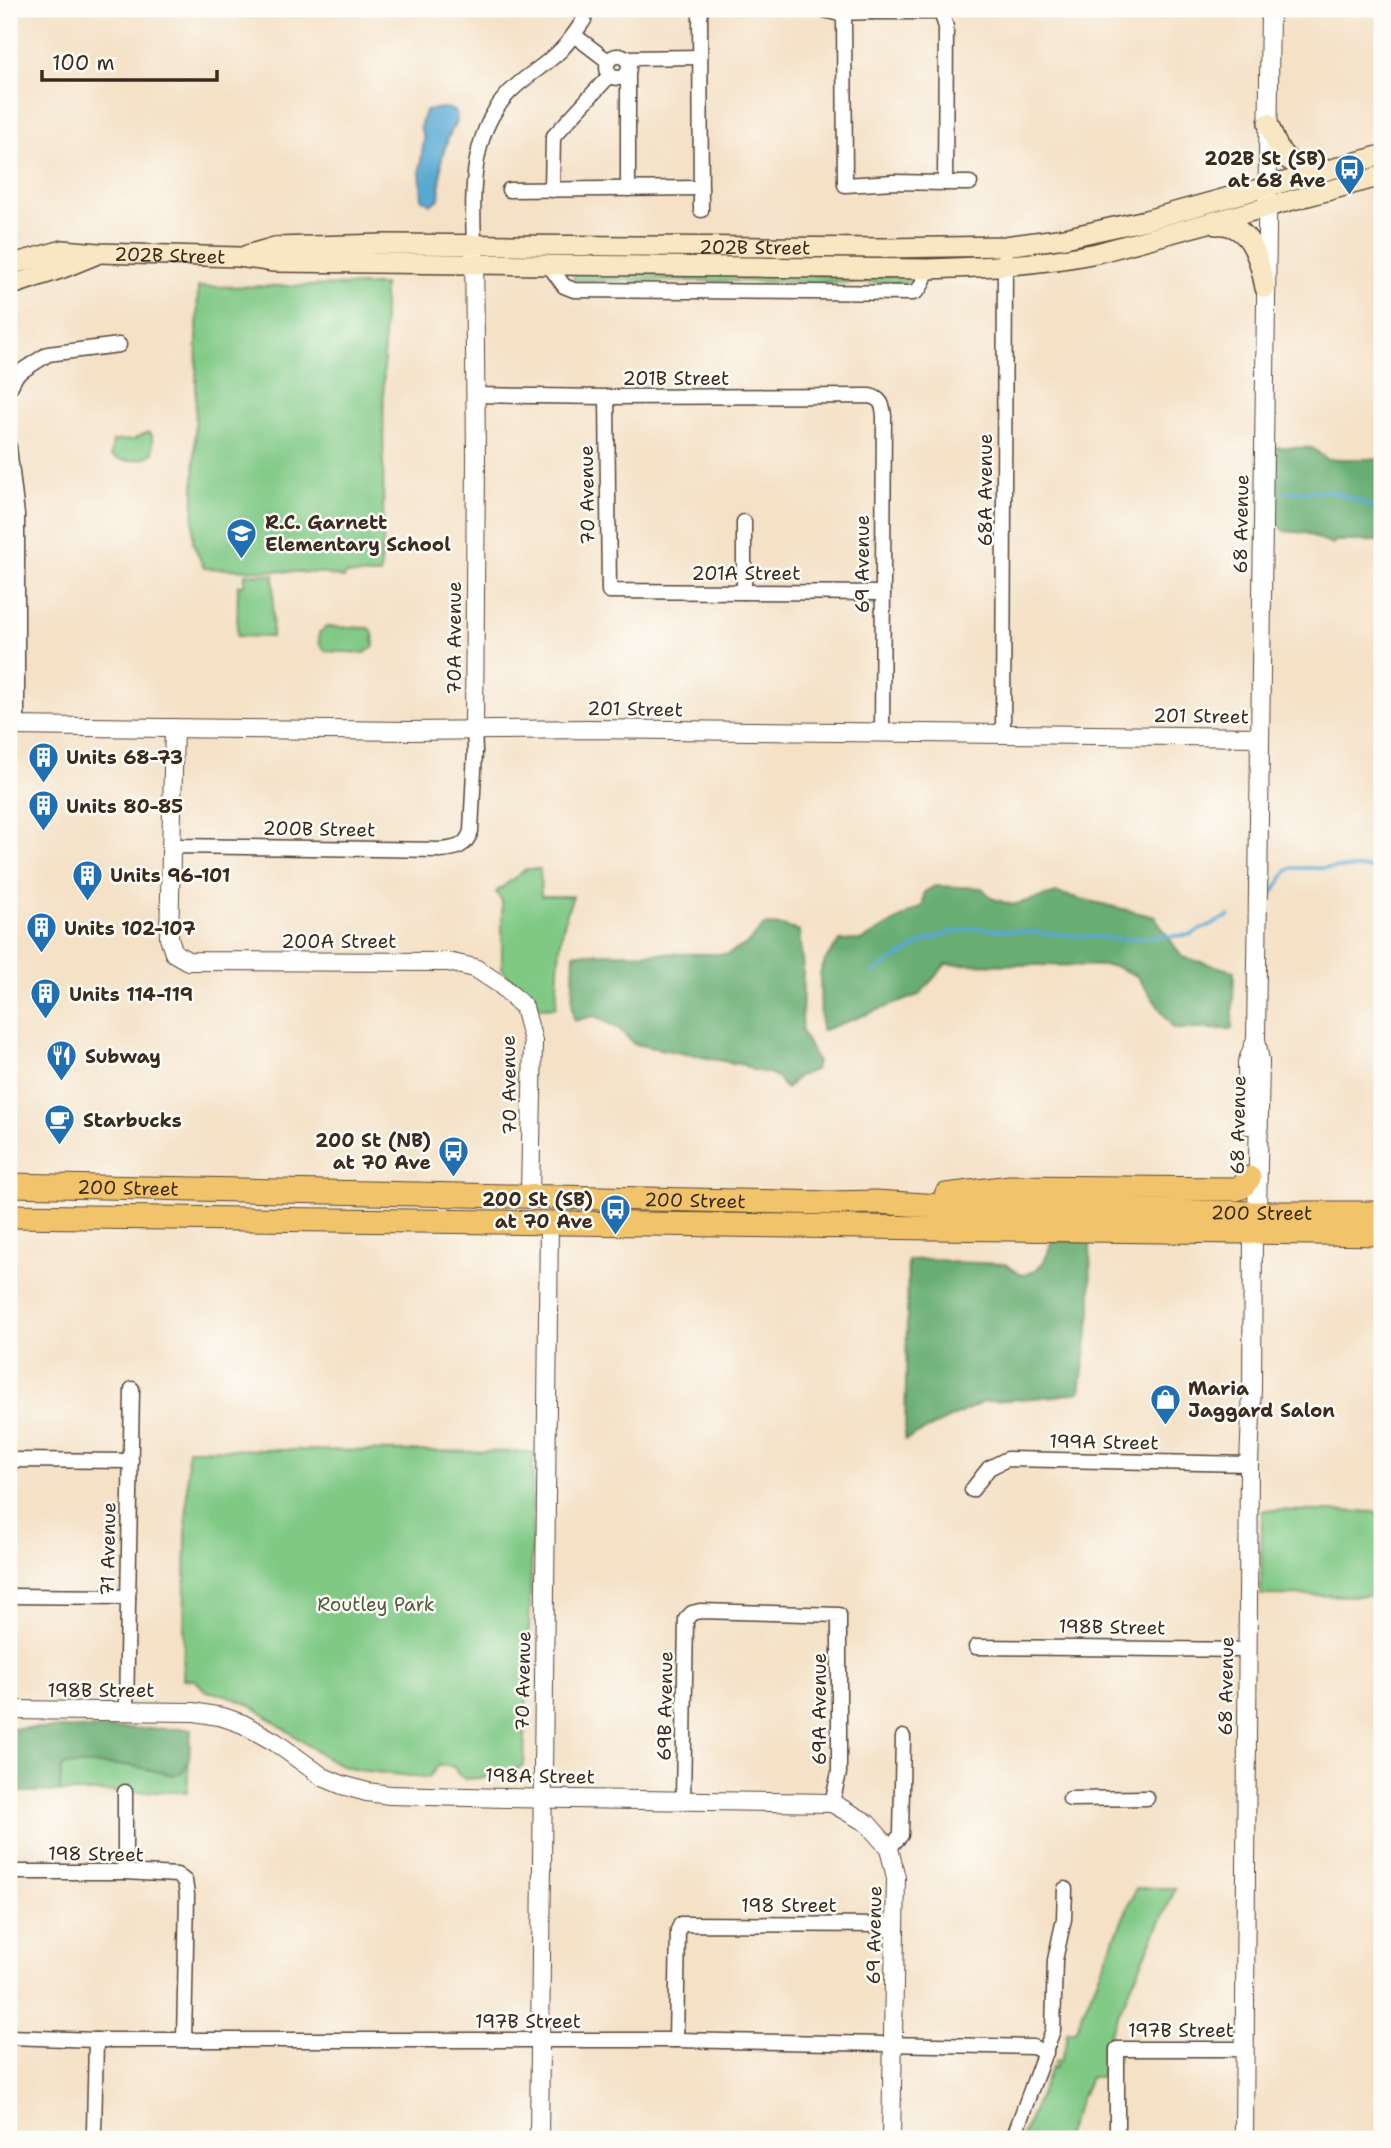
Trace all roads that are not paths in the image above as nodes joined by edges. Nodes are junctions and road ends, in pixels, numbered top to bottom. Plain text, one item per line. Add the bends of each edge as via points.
1 (702, 9) edge
2 (821, 9) edge
3 (1270, 9) edge
4 (872, 10) edge
5 (941, 10) edge
6 (844, 13) junction
7 (584, 20) dead end
8 (574, 35) junction
9 (701, 57) junction
10 (627, 65) junction
11 (609, 68) junction
12 (1268, 123) junction
13 (1382, 155) edge
14 (1325, 170) junction
15 (1382, 176) edge
16 (945, 183) junction
17 (970, 183) dead end
18 (1267, 187) junction
19 (701, 188) junction
20 (628, 189) junction
21 (509, 190) dead end
22 (552, 190) junction
23 (1266, 208) junction
24 (701, 210) dead end
25 (1197, 227) junction
26 (1005, 246) junction
27 (99, 253) junction
28 (474, 254) junction
29 (9, 265) edge
30 (1005, 267) junction
31 (9, 286) edge
32 (1265, 288) junction
33 (119, 345) dead end
34 (9, 389) edge
35 (475, 395) junction
36 (607, 397) junction
37 (877, 398) joint
38 (9, 447) edge
39 (744, 522) dead end
40 (609, 591) joint
41 (744, 592) junction
42 (883, 593) junction
43 (13, 726) edge
44 (174, 728) junction
45 (474, 730) junction
46 (882, 733) junction
47 (1003, 734) junction
48 (1260, 737) junction
49 (465, 843) joint
50 (172, 846) junction
51 (500, 985) joint
52 (1256, 1039) junction
53 (1250, 1178) joint
54 (9, 1185) edge
55 (530, 1195) junction
56 (596, 1197) junction
57 (875, 1202) junction
58 (1382, 1213) edge
59 (9, 1216) edge
60 (549, 1223) junction
61 (1255, 1223) junction
62 (1382, 1234) edge
63 (132, 1389) dead end
64 (9, 1460) edge
65 (131, 1461) junction
66 (1248, 1464) junction
67 (972, 1490) dead end
68 (9, 1596) edge
69 (128, 1597) junction
70 (692, 1613) joint
71 (976, 1647) dead end
72 (1248, 1650) junction
73 (9, 1710) edge
74 (126, 1711) junction
75 (194, 1712) joint
76 (902, 1737) dead end
77 (125, 1792) dead end
78 (541, 1798) junction
79 (1147, 1798) dead end
80 (1070, 1799) dead end
81 (683, 1801) junction
82 (832, 1803) junction
83 (889, 1848) junction
84 (9, 1872) edge
85 (125, 1872) junction
86 (1065, 1889) dead end
87 (896, 1925) junction
88 (9, 2037) edge
89 (96, 2040) junction
90 (184, 2040) junction
91 (539, 2040) junction
92 (676, 2040) junction
93 (892, 2046) junction
94 (1245, 2049) junction
95 (1046, 2053) junction
96 (94, 2131) dead end
97 (539, 2139) edge
98 (891, 2139) edge
99 (1005, 2139) edge
100 (1117, 2139) edge
101 (1244, 2139) edge

1 - 9 street
2 - 6 street
3 - 12 street, 68 Avenue
4 - 5 street
4 - 6 street
5 - 16 street via 946,27
6 - 16 street via 845,186
7 - 8 street
8 - 11 street
8 - 28 street via 514,88 485,131 474,175
9 - 10 street
9 - 19 street
10 - 11 street via 620,78
10 - 20 street
11 - 22 street via 553,137
12 - 14 main road via 1288,161
12 - 18 street, 68 Avenue
13 - 14 main road, 202B Street
14 - 18 main road, 202B Street
15 - 23 main road, 202B Street
16 - 17 street
18 - 23 street, 68 Avenue
18 - 26 main road, 202B Street via 1092,233
19 - 20 street
19 - 24 street
20 - 22 street
21 - 22 street
23 - 25 main road, 202B Street
23 - 32 street, 68 Avenue
25 - 30 main road, 202B Street via 1097,253
25 - 32 main road via 1221,225 1243,234 1254,247
26 - 28 main road, 202B Street
26 - 30 street, 68A Avenue
27 - 28 main road, 202B Street via 274,262
27 - 29 main road, 202B Street via 63,250
27 - 31 main road, 202B Street
28 - 30 main road, 202B Street via 548,264
28 - 35 street, 70A Avenue
30 - 47 street, 68A Avenue
32 - 48 street, 68 Avenue
33 - 34 street via 48,355 17,374
35 - 36 street, 201B Street
35 - 45 street, 70A Avenue
36 - 37 street, 201B Street
36 - 40 street, 70 Avenue
37 - 42 street, 69 Avenue via 884,416
38 - 43 street via 17,515
39 - 41 street
40 - 41 street, 201A Street
41 - 42 street, 201A Street
42 - 46 street, 69 Avenue
43 - 44 street, 201 Street
44 - 45 street, 201 Street
44 - 50 street
45 - 46 street, 201 Street
45 - 49 street, 70A Avenue via 472,821
46 - 47 street, 201 Street
47 - 48 street, 201 Street
48 - 52 street, 68 Avenue
49 - 50 street, 200B Street via 440,850
50 - 51 street, 200A Street via 169,938 174,953 188,961 448,962 475,968
51 - 55 street, 70 Avenue via 524,1007 533,1041
52 - 53 street, 68 Avenue via 1247,1063
52 - 61 street, 68 Avenue via 1260,1061
53 - 57 main road via 1236,1189 1010,1187
54 - 55 main road, 200 Street
55 - 56 main road, 200 Street
56 - 57 main road, 200 Street
56 - 60 main road via 569,1205
57 - 61 main road, 200 Street
58 - 61 main road, 200 Street
59 - 60 main road, 200 Street
60 - 61 main road, 200 Street
60 - 78 street, 70 Avenue
61 - 62 main road, 200 Street
61 - 66 street, 68 Avenue
63 - 65 street, 71 Avenue
64 - 65 street
65 - 69 street, 71 Avenue
66 - 67 street, 199A Street via 1007,1459 989,1468
66 - 72 street, 68 Avenue
68 - 69 street
69 - 74 street, 71 Avenue
70 - 81 street, 69B Avenue via 687,1619
70 - 82 street, 69A Avenue via 839,1615 839,1773
71 - 72 street, 198B Street
72 - 94 street, 68 Avenue
73 - 74 street, 198B Street
74 - 75 street, 198B Street
75 - 78 street, 198A Street via 243,1724 323,1777 367,1792
76 - 83 street via 901,1835
77 - 85 street
78 - 81 street, 198A Street
78 - 91 street, 70 Avenue
79 - 80 street
81 - 82 street, 198A Street
82 - 83 street, 198A Street via 867,1823
83 - 87 street, 69 Avenue via 896,1878
84 - 85 street, 198 Street
85 - 90 street, 198 Street via 171,1875 185,1881
86 - 95 street via 1055,1959 1054,2030
87 - 92 street, 198 Street via 681,1924
87 - 93 street, 69 Avenue
88 - 89 street, 197B Street
89 - 90 street, 197B Street
89 - 96 street
90 - 91 street, 197B Street
91 - 92 street, 197B Street
91 - 97 street, 70 Avenue
92 - 93 street, 197B Street
93 - 95 street, 197B Street via 1033,2047
93 - 98 street, 69 Avenue
94 - 100 street, 197B Street via 1117,2049
94 - 101 street, 68 Avenue
95 - 99 street via 1014,2136

